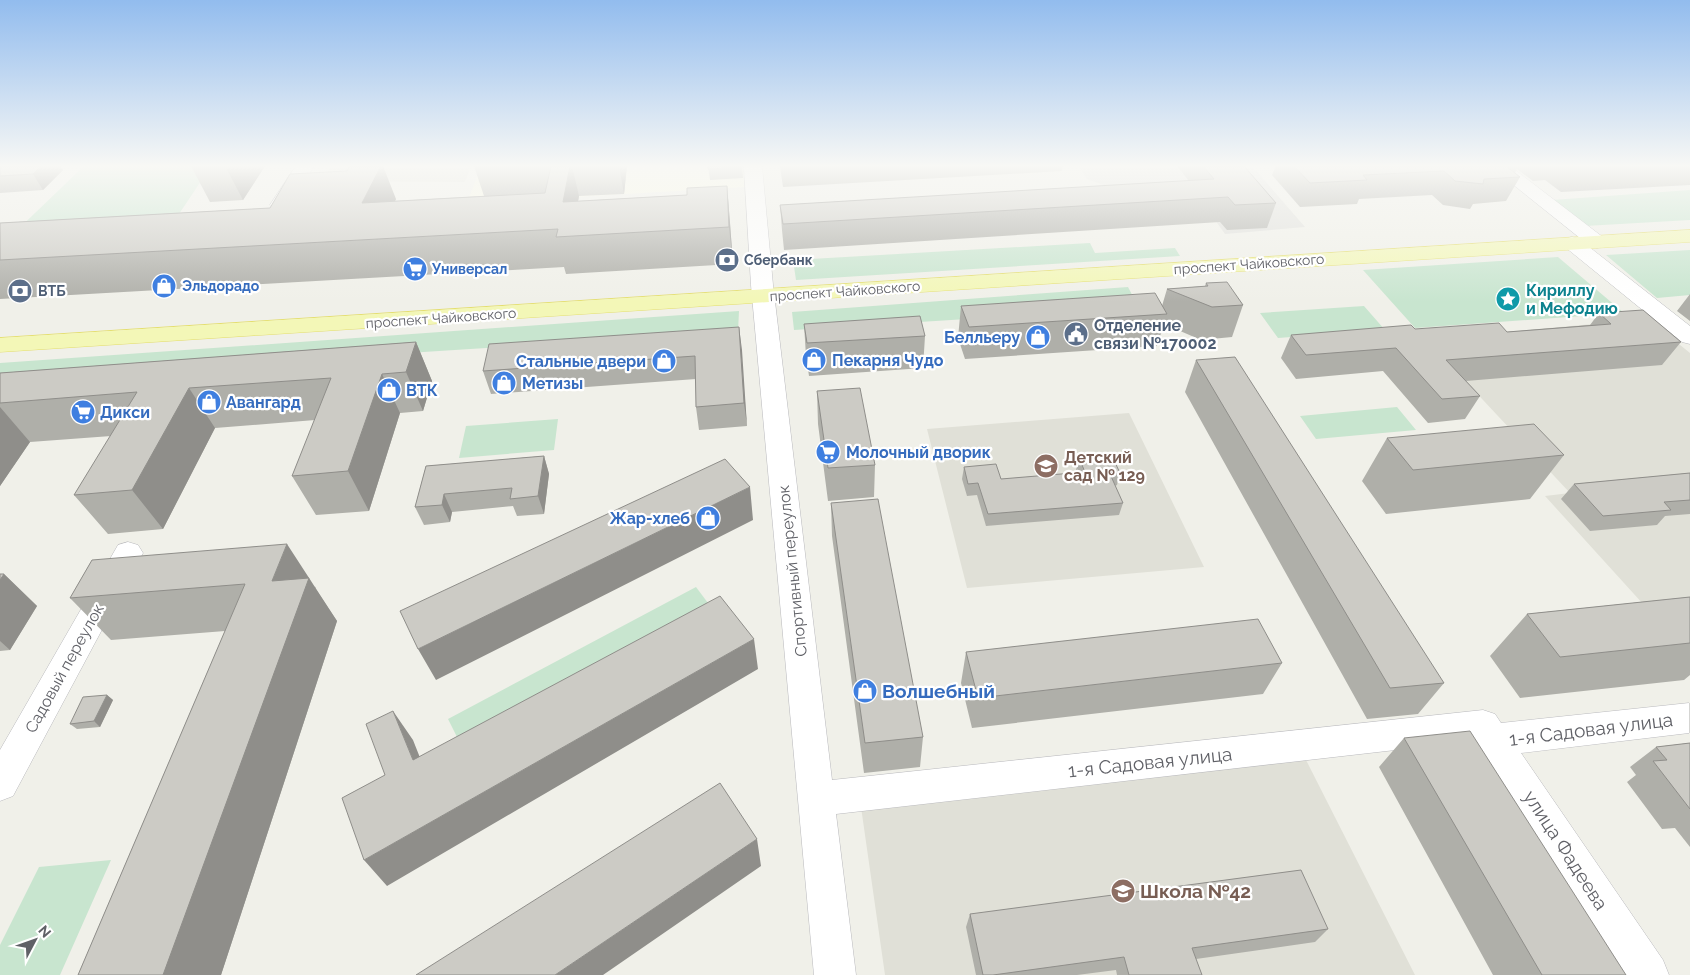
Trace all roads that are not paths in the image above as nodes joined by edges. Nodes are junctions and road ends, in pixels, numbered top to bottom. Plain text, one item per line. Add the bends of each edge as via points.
1 (276, 212) edge
2 (758, 212) edge
3 (1557, 212) edge
4 (271, 220) edge
5 (1690, 236) edge
6 (1596, 242) junction
7 (1572, 243) junction
8 (764, 296) junction
9 (1690, 337) edge
10 (0, 345) edge
11 (128, 553) dead end
12 (1689, 718) dead end
13 (1488, 733) junction
14 (0, 784) edge
15 (816, 799) junction
16 (835, 975) edge
17 (1648, 975) edge

1 - 4 street
2 - 8 street, Спортивный переулок
3 - 6 street
5 - 6 main road, проспект Чайковского
6 - 7 main road, проспект Чайковского
7 - 8 main road, проспект Чайковского
7 - 9 street
8 - 10 main road, проспект Чайковского
8 - 15 street, Спортивный переулок
11 - 14 street, Садовый переулок
12 - 13 street, 1-я Садовая улица
13 - 15 street, 1-я Садовая улица
13 - 17 street, улица Фадеева
15 - 16 street, Спортивный переулок

